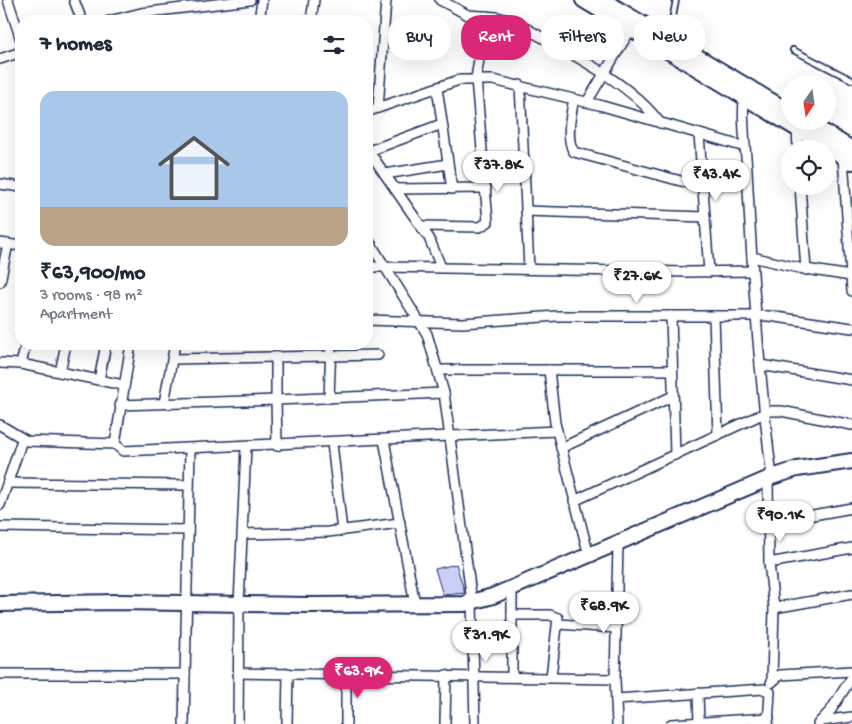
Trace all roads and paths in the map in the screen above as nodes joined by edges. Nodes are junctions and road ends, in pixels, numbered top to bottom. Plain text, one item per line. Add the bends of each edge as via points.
1 (8, 0) edge
2 (74, 0) edge
3 (250, 0) edge
4 (262, 0) edge
5 (314, 0) edge
6 (386, 0) edge
7 (440, 0) edge
8 (583, 0) edge
9 (603, 0) edge
10 (676, 0) edge
11 (80, 15) edge
12 (133, 15) edge
13 (260, 15) edge
14 (312, 15) edge
15 (468, 15) edge
16 (673, 15) edge
17 (634, 18) edge
18 (15, 22) edge
19 (631, 29) junction
20 (531, 31) edge
21 (793, 50) dead end
22 (15, 54) edge
23 (0, 59) edge
24 (479, 60) edge
25 (700, 60) edge
26 (604, 74) junction
27 (476, 78) junction
28 (852, 80) edge
29 (520, 85) junction
30 (437, 88) junction
31 (746, 92) junction
32 (574, 99) junction
33 (586, 102) junction
34 (378, 108) junction
35 (781, 108) edge
36 (373, 110) edge
37 (781, 113) edge
38 (660, 123) junction
39 (442, 124) junction
40 (809, 130) edge
41 (699, 134) junction
42 (373, 147) edge
43 (745, 147) junction
44 (373, 156) edge
45 (849, 156) edge
46 (448, 164) junction
47 (385, 174) junction
48 (0, 184) edge
49 (15, 186) edge
50 (703, 187) junction
51 (452, 188) junction
52 (486, 188) junction
53 (395, 189) junction
54 (801, 195) edge
55 (526, 211) junction
56 (705, 217) junction
57 (421, 226) junction
58 (850, 230) edge
59 (4, 243) edge
60 (373, 247) edge
61 (752, 257) junction
62 (373, 267) edge
63 (385, 267) junction
64 (441, 267) junction
65 (528, 269) junction
66 (806, 270) junction
67 (752, 271) junction
68 (709, 272) junction
69 (851, 276) edge
70 (0, 282) edge
71 (852, 291) edge
72 (671, 316) junction
73 (714, 316) junction
74 (757, 316) junction
75 (373, 320) edge
76 (418, 320) junction
77 (852, 328) edge
78 (24, 350) edge
79 (65, 350) edge
80 (105, 350) edge
81 (130, 350) edge
82 (174, 350) edge
83 (330, 350) edge
84 (378, 355) dead end
85 (330, 356) junction
86 (276, 357) junction
87 (172, 359) junction
88 (0, 363) edge
89 (21, 364) junction
90 (760, 365) junction
91 (438, 370) junction
92 (550, 370) junction
93 (672, 370) junction
94 (60, 372) junction
95 (99, 380) junction
96 (852, 380) edge
97 (123, 385) junction
98 (444, 393) junction
99 (673, 396) junction
100 (329, 398) junction
101 (276, 400) junction
102 (164, 403) junction
103 (120, 405) junction
104 (764, 413) junction
105 (0, 424) edge
106 (852, 425) edge
107 (557, 431) junction
108 (718, 435) junction
109 (450, 436) junction
110 (22, 440) junction
111 (384, 440) junction
112 (332, 443) junction
113 (115, 444) junction
114 (277, 446) junction
115 (246, 447) junction
116 (561, 448) junction
117 (190, 449) junction
118 (675, 455) junction
119 (852, 461) edge
120 (770, 478) junction
121 (8, 483) junction
122 (188, 485) junction
123 (574, 501) junction
124 (0, 504) edge
125 (852, 508) edge
126 (400, 523) junction
127 (768, 523) junction
128 (0, 528) edge
129 (188, 530) junction
130 (342, 531) junction
131 (243, 534) junction
132 (618, 544) junction
133 (852, 548) edge
134 (589, 556) junction
135 (769, 563) junction
136 (512, 588) junction
137 (852, 594) edge
138 (472, 602) junction
139 (0, 604) edge
140 (187, 604) junction
141 (239, 604) junction
142 (415, 604) junction
143 (774, 608) junction
144 (512, 615) junction
145 (558, 624) junction
146 (616, 628) junction
147 (852, 671) edge
148 (238, 672) junction
149 (288, 673) junction
150 (0, 674) edge
151 (185, 674) junction
152 (346, 674) junction
153 (446, 675) junction
154 (475, 676) junction
155 (512, 676) junction
156 (852, 677) edge
157 (551, 678) junction
158 (615, 679) junction
159 (772, 680) junction
160 (768, 690) junction
161 (698, 693) junction
162 (616, 699) junction
163 (852, 717) edge
164 (768, 721) edge
165 (820, 722) edge
166 (699, 723) edge
167 (184, 724) edge
168 (238, 724) edge
169 (287, 724) edge
170 (346, 724) edge
171 (445, 724) edge
172 (475, 724) edge
173 (617, 724) edge
174 (671, 724) edge

1 - 18 street
2 - 11 street
3 - 12 street
4 - 13 street
5 - 14 street
6 - 34 street
7 - 15 street
8 - 19 main road
9 - 17 main road
10 - 16 lane
19 - 26 street
19 - 31 main road
20 - 26 street
21 - 28 lane
22 - 23 street
24 - 27 street
25 - 31 main road
26 - 33 street
26 - 38 street via 641,99
27 - 29 street
27 - 30 street
27 - 52 street
29 - 32 street
29 - 55 street
30 - 34 street
30 - 39 street
31 - 35 main road
31 - 37 main road
31 - 43 street
32 - 33 street
32 - 50 street via 570,146 574,152
33 - 38 street
34 - 36 street
38 - 41 street
39 - 42 street
39 - 46 street
40 - 45 main road
41 - 43 street
41 - 50 street
43 - 61 street
44 - 47 street
45 - 58 street
46 - 47 street
46 - 51 street
47 - 53 street
48 - 49 street
50 - 56 street
51 - 52 street
51 - 53 street
52 - 57 street via 489,217 485,225
53 - 57 street
54 - 66 street
55 - 56 street
55 - 65 street
56 - 68 street
57 - 64 street
58 - 69 street
59 - 70 street
60 - 63 street
61 - 66 street
61 - 67 street
62 - 63 street
63 - 64 street
63 - 76 street
64 - 65 street
65 - 68 street
66 - 69 street
67 - 68 street
67 - 74 street
69 - 71 street
72 - 73 street
72 - 76 street via 557,316 463,323
72 - 93 street
73 - 74 street
73 - 108 street
74 - 77 street
74 - 90 street
75 - 76 street
76 - 91 street
78 - 89 street
79 - 94 street
80 - 95 street
81 - 97 street
82 - 87 street
83 - 85 street
84 - 85 street
85 - 86 street
85 - 100 street
86 - 87 street
86 - 101 street
87 - 102 street
88 - 89 street
89 - 94 street
90 - 96 street
90 - 104 street
91 - 92 street
91 - 98 street
92 - 93 street
92 - 107 street
93 - 99 street
94 - 95 street
95 - 97 street
97 - 103 street
98 - 100 street
98 - 109 street
99 - 116 street
99 - 118 street
100 - 101 street
101 - 102 street
101 - 114 street
102 - 103 street
103 - 113 street
104 - 106 street via 781,411
104 - 108 street
104 - 120 street
105 - 110 street
107 - 109 street
107 - 116 street
108 - 118 street
109 - 111 street
109 - 138 street
110 - 113 street
110 - 121 street
111 - 112 street
111 - 126 street
112 - 114 street
112 - 130 street
113 - 117 street via 123,451
114 - 115 street
115 - 117 street
115 - 131 street
116 - 123 street
117 - 122 street
118 - 123 street
119 - 120 main road via 797,469
120 - 127 street
120 - 132 main road
121 - 122 street
121 - 124 street
122 - 129 street
123 - 134 street
125 - 127 street
126 - 130 street
126 - 142 street
127 - 135 street
128 - 129 street
129 - 140 street
130 - 131 street
131 - 141 street
132 - 134 main road
132 - 146 street
133 - 135 street
134 - 136 main road
135 - 143 street
136 - 138 main road
136 - 144 street
137 - 143 street
138 - 142 main road
138 - 154 street
139 - 140 main road
140 - 141 main road
140 - 151 street
141 - 142 main road
141 - 148 street
143 - 159 street
144 - 145 street via 554,615
144 - 155 street
145 - 146 street
145 - 157 street
146 - 158 street
147 - 159 street via 780,675
148 - 149 street
148 - 168 street
149 - 152 street
149 - 169 street
150 - 151 street
151 - 167 street
152 - 153 street
152 - 170 street
153 - 154 street
153 - 171 street
154 - 155 street
154 - 172 street
155 - 157 street
156 - 165 street
157 - 158 street
158 - 162 street
159 - 160 street
160 - 161 street
160 - 164 street
161 - 162 street
161 - 166 street
162 - 173 street
163 - 165 street
164 - 166 street
166 - 174 street

